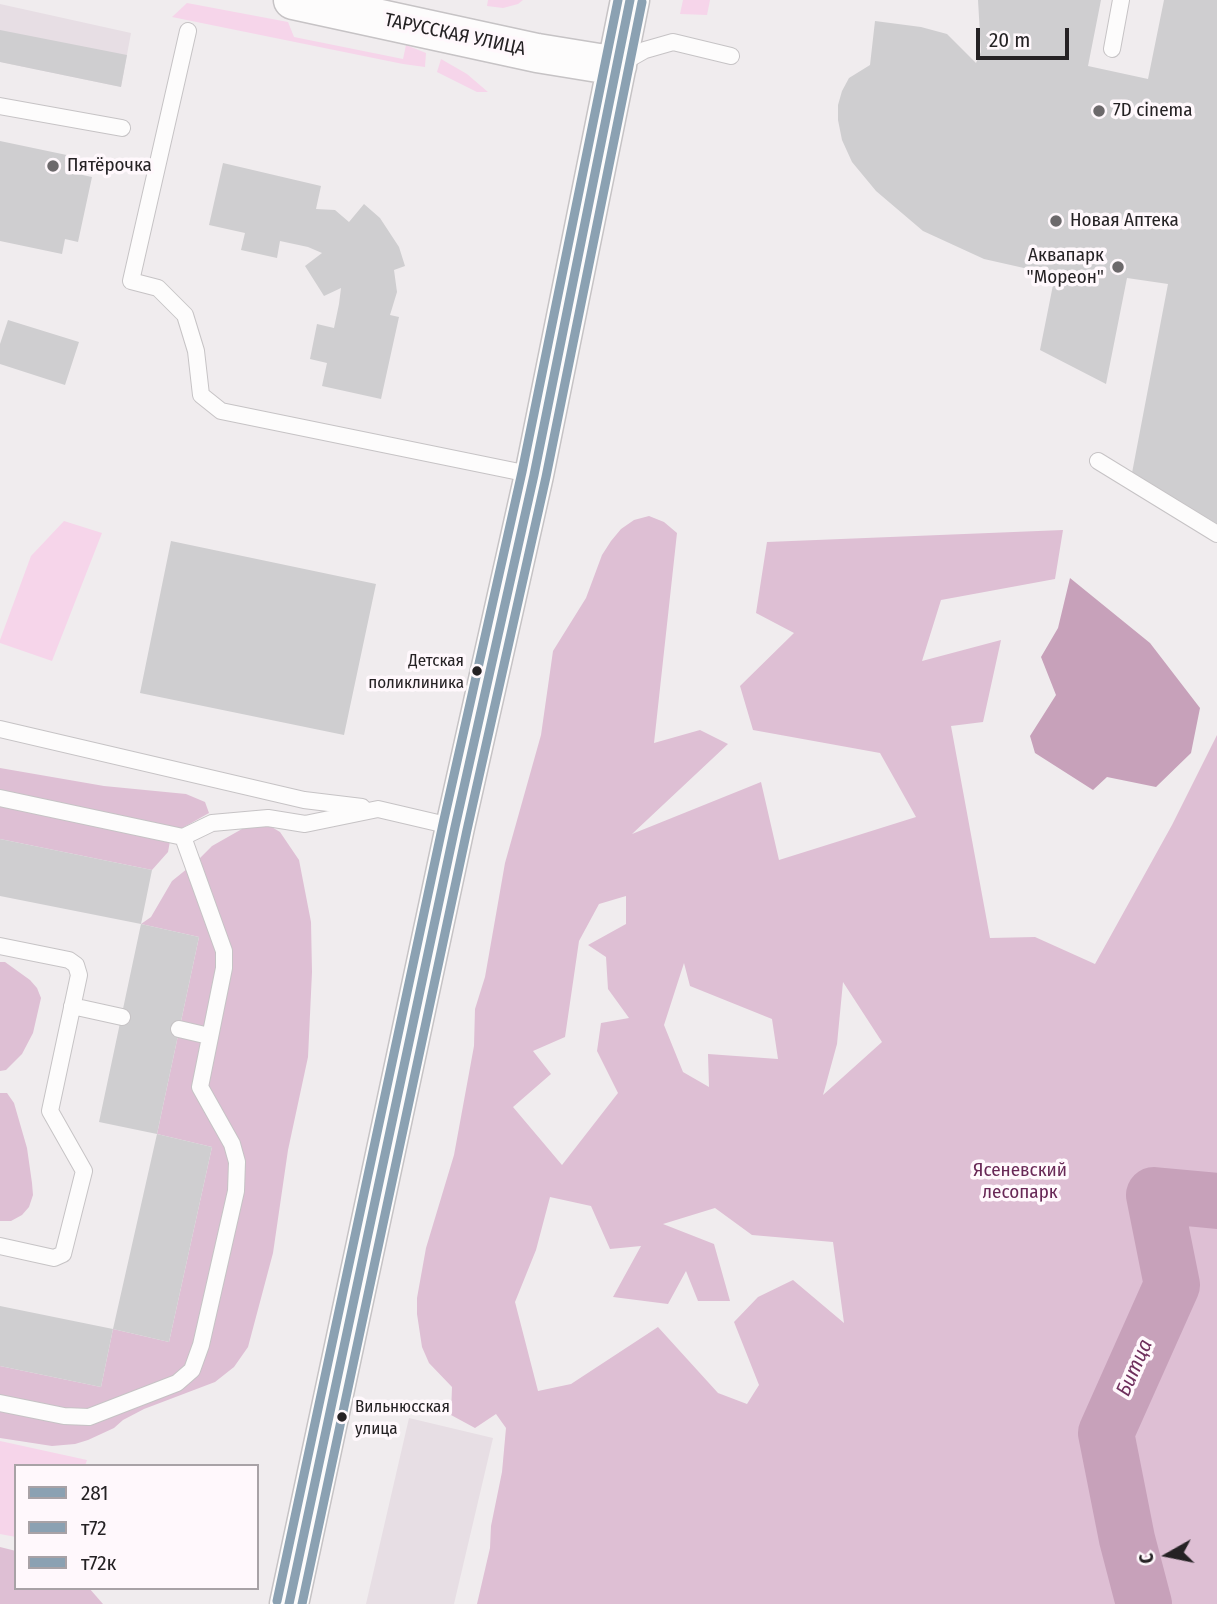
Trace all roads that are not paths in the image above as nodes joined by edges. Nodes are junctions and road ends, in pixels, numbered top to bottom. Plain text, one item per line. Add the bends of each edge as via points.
1 (293, 0) edge
2 (631, 0) edge
3 (1121, 0) edge
4 (188, 31) dead end
5 (1112, 49) dead end
6 (731, 56) dead end
7 (617, 66) junction
8 (0, 106) edge
9 (122, 128) dead end
10 (1098, 461) dead end
11 (534, 475) junction
12 (1217, 534) edge
13 (0, 729) edge
14 (0, 799) edge
15 (378, 809) junction
16 (455, 827) junction
17 (183, 837) junction
18 (0, 946) edge
19 (72, 1006) junction
20 (122, 1017) dead end
21 (179, 1029) dead end
22 (209, 1036) junction
23 (0, 1246) edge
24 (0, 1403) edge
25 (289, 1604) edge

1 - 7 street, ТАРУССКАЯ УЛИЦА
2 - 7 street
3 - 5 lane
4 - 11 lane via 131,281 158,288 185,315 196,351 201,395 221,411
6 - 7 lane via 673,42 645,50
7 - 11 street
8 - 9 lane
10 - 12 lane
11 - 16 street
13 - 15 lane via 304,800
14 - 17 lane
15 - 16 lane
15 - 17 lane via 305,824 268,818 212,823
16 - 25 street
17 - 22 lane via 224,951
18 - 19 lane via 76,965 79,975
19 - 20 lane
19 - 23 lane via 50,1111 84,1171 67,1245 64,1254 54,1258
21 - 22 lane
22 - 24 lane via 200,1087 232,1144 236,1191 192,1370 177,1383 89,1417

